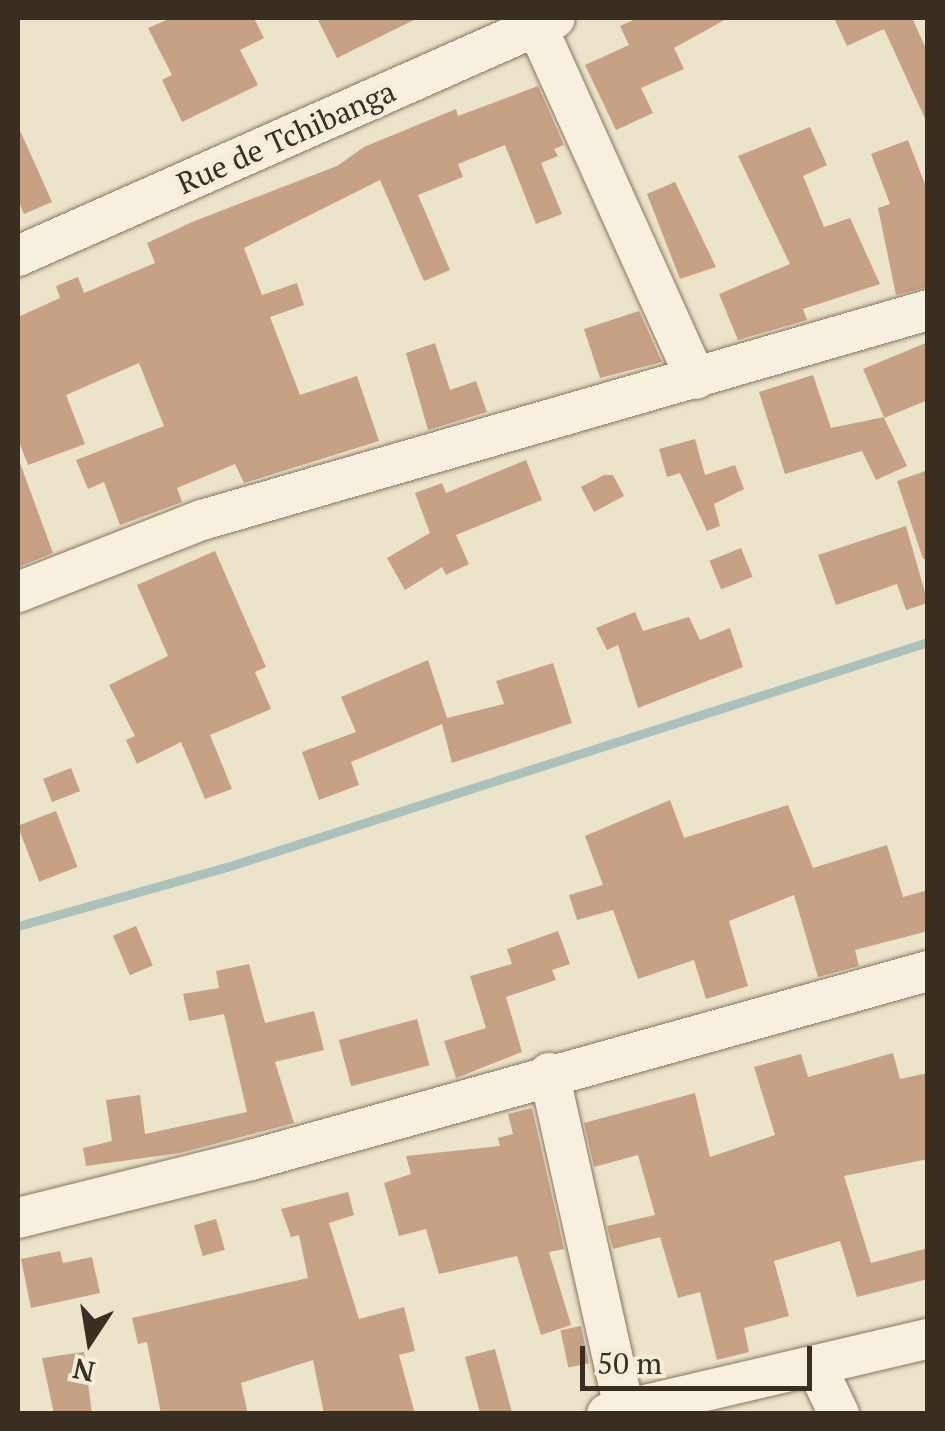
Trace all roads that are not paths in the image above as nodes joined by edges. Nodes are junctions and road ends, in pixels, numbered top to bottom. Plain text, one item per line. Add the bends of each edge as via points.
1 (542, 20) edge
2 (18, 256) edge
3 (928, 310) edge
4 (696, 379) junction
5 (18, 592) edge
6 (928, 971) edge
7 (549, 1073) junction
8 (18, 1218) edge
9 (928, 1339) edge
10 (816, 1368) junction
11 (619, 1412) edge
12 (839, 1414) edge

1 - 2 street, Rue de Tchibanga
1 - 4 street
3 - 4 street
4 - 5 street via 202,520
6 - 7 street
7 - 8 street via 250,1160
7 - 11 street
9 - 10 street
10 - 11 street
10 - 12 street

